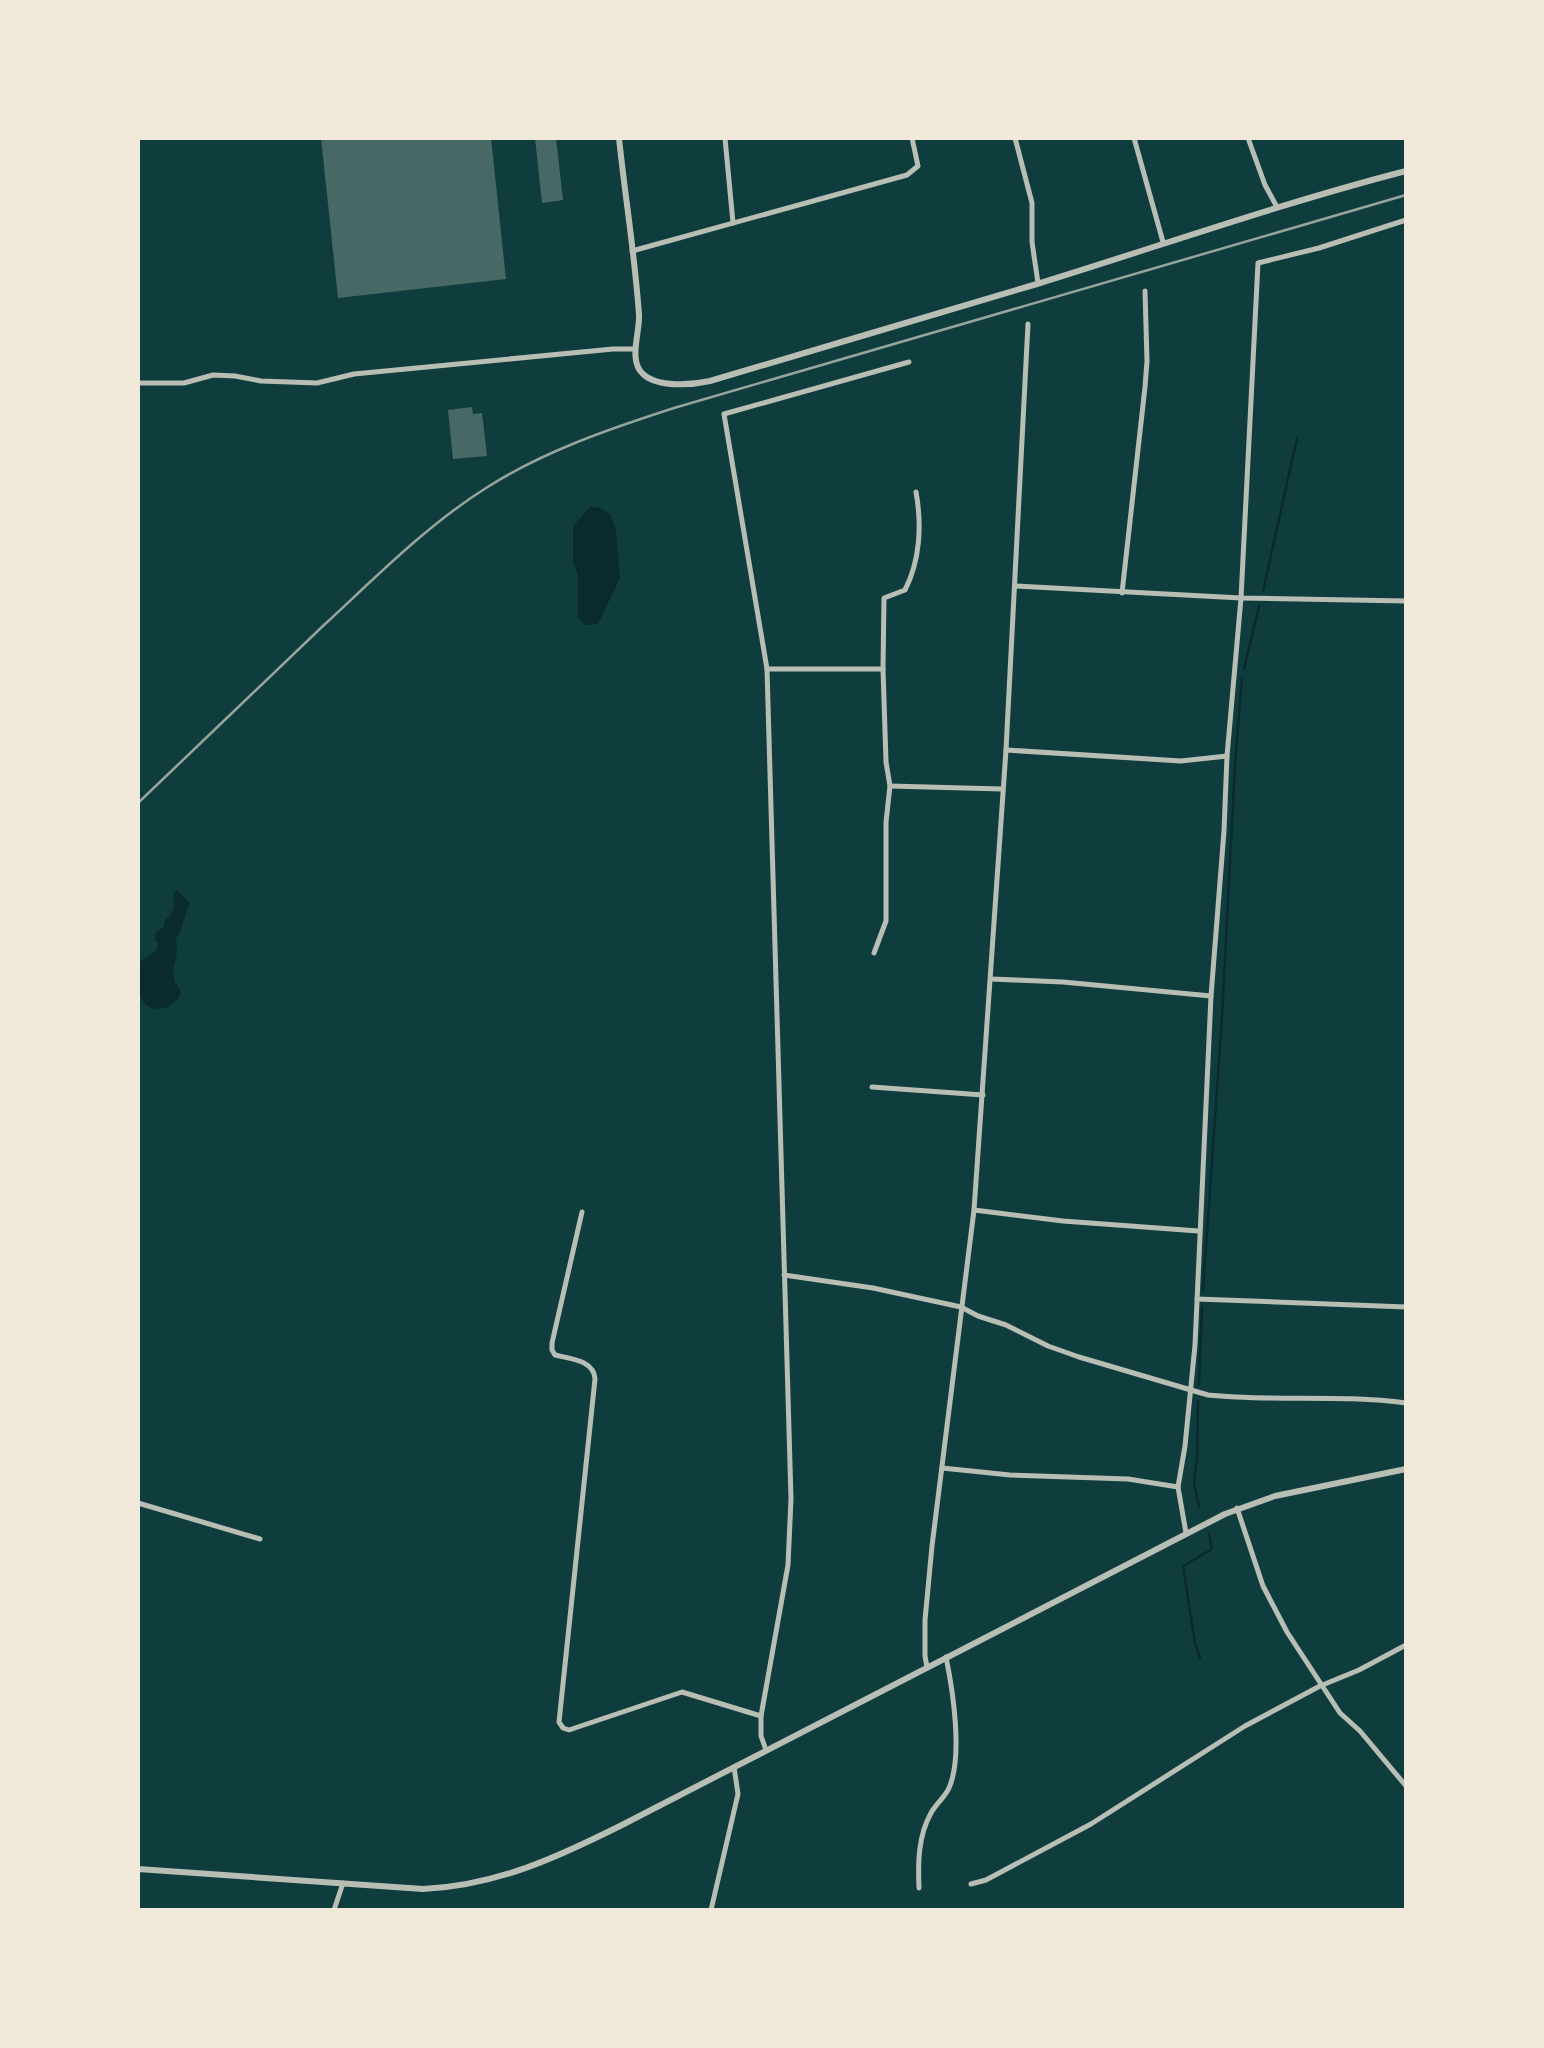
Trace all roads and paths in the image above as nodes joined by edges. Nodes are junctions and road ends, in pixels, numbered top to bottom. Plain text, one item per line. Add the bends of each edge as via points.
1 (618, 138) edge
2 (725, 138) edge
3 (912, 138) edge
4 (1015, 138) edge
5 (1134, 138) edge
6 (1248, 138) edge
7 (1406, 170) edge
8 (1277, 207) junction
9 (1406, 220) edge
10 (734, 223) junction
11 (1163, 242) junction
12 (632, 251) junction
13 (1038, 284) junction
14 (1145, 291) dead end
15 (1028, 324) dead end
16 (636, 349) junction
17 (909, 362) dead end
18 (138, 383) edge
19 (916, 492) dead end
20 (1014, 586) junction
21 (1122, 593) junction
22 (1241, 598) junction
23 (1406, 600) edge
24 (767, 669) junction
25 (883, 670) junction
26 (1006, 750) junction
27 (1227, 756) junction
28 (890, 786) junction
29 (1003, 789) junction
30 (874, 953) dead end
31 (991, 978) junction
32 (1211, 996) junction
33 (872, 1087) dead end
34 (983, 1095) junction
35 (974, 1210) junction
36 (582, 1212) dead end
37 (1198, 1231) junction
38 (784, 1274) junction
39 (1196, 1299) junction
40 (962, 1306) junction
41 (1406, 1307) edge
42 (1190, 1391) junction
43 (1406, 1403) edge
44 (942, 1468) junction
45 (1406, 1469) edge
46 (1178, 1486) junction
47 (138, 1503) edge
48 (1237, 1508) junction
49 (1186, 1533) junction
50 (260, 1539) dead end
51 (1406, 1645) edge
52 (946, 1657) junction
53 (927, 1667) junction
54 (1320, 1686) junction
55 (760, 1716) junction
56 (766, 1750) junction
57 (734, 1768) junction
58 (1406, 1786) edge
59 (138, 1869) edge
60 (343, 1883) junction
61 (970, 1884) dead end
62 (919, 1888) dead end
63 (334, 1910) edge
64 (711, 1910) edge

1 - 12 street
2 - 10 street
3 - 10 street via 918,166 907,175
4 - 13 street via 1032,204
5 - 11 street
6 - 8 street
7 - 8 street
8 - 11 street
9 - 22 street via 1258,263
10 - 12 street
11 - 13 street
12 - 16 street
13 - 16 street via 698,384 650,379 638,369
14 - 21 street via 1147,361
15 - 20 street
16 - 18 street via 354,374 317,383 213,375
17 - 24 street via 724,414
19 - 25 street via 917,558 905,590 884,598
20 - 21 street
20 - 26 street
21 - 22 street
22 - 23 street
22 - 27 street
24 - 25 street
24 - 38 street
25 - 28 street
26 - 27 street via 1181,761
26 - 29 street
27 - 32 street
28 - 29 street
28 - 30 street via 886,921
29 - 31 street
31 - 32 street
31 - 34 street
32 - 37 street
33 - 34 street
34 - 35 street
35 - 37 street
35 - 40 street
36 - 55 street via 552,1343 555,1354 595,1371 559,1722 569,1730 682,1692
37 - 39 street
38 - 40 street
38 - 55 street via 789,1547
39 - 41 street
39 - 42 street
40 - 42 street via 1079,1358
40 - 44 street
42 - 43 street
42 - 46 street
44 - 46 street
44 - 53 street
45 - 48 street
46 - 49 street
47 - 50 street
48 - 49 street
48 - 54 street via 1268,1597
49 - 52 street
51 - 54 street
52 - 53 street
52 - 62 street via 956,1743 948,1790 922,1836
53 - 56 street
54 - 58 street
54 - 61 street via 1090,1824
55 - 56 street
56 - 57 street
57 - 60 street via 514,1874 443,1888
57 - 64 street via 738,1794
59 - 60 street
60 - 63 street

